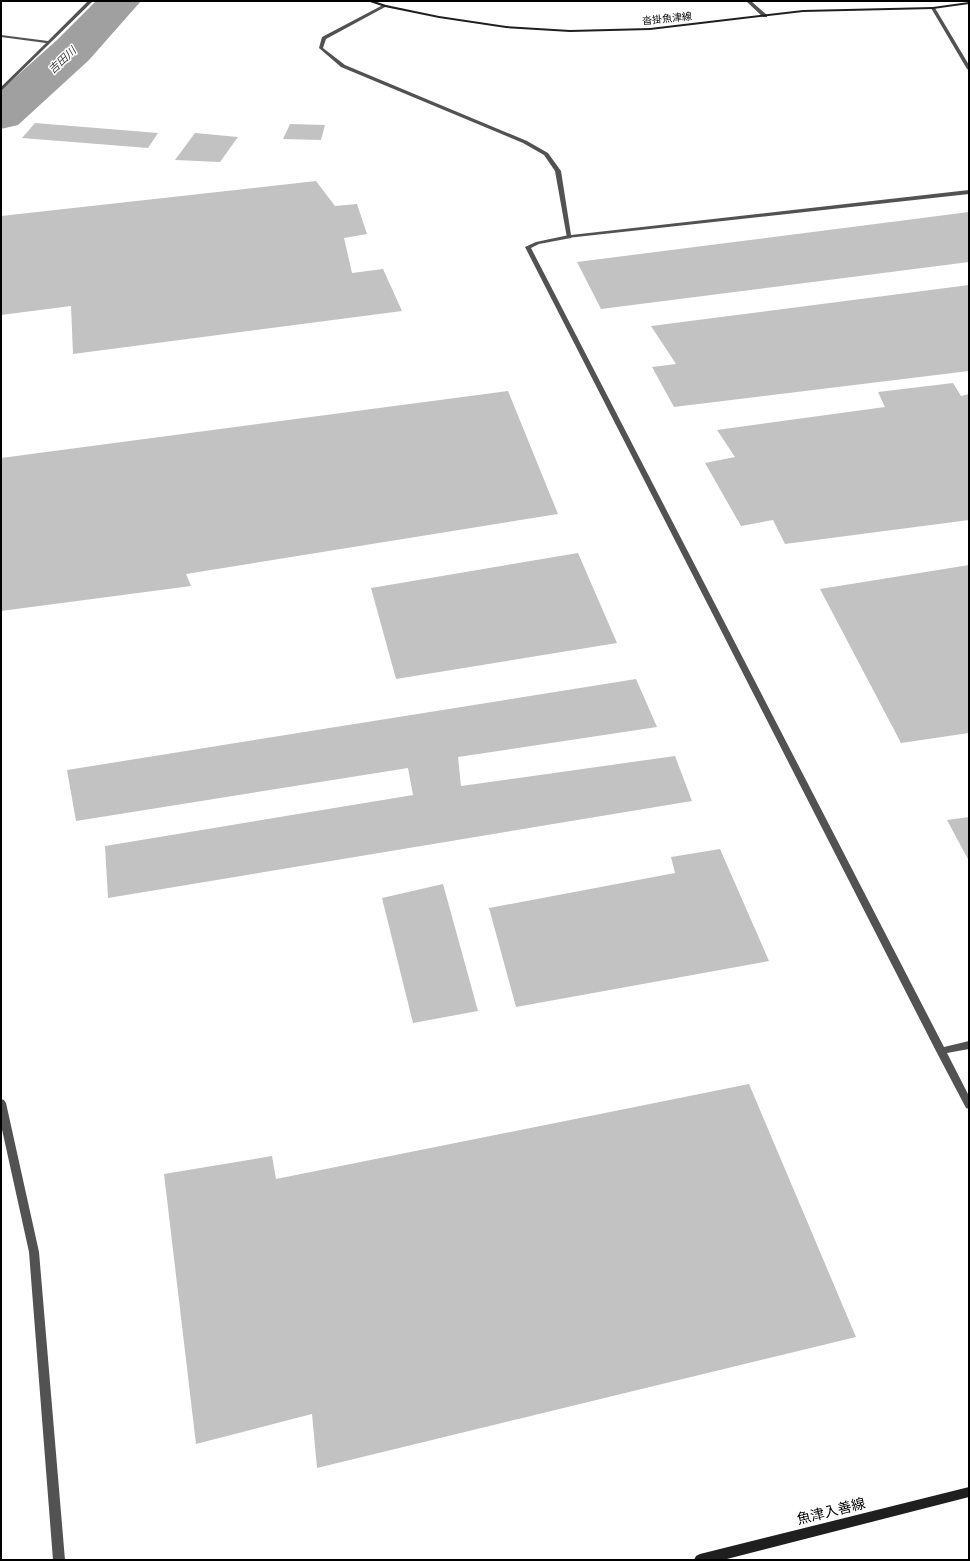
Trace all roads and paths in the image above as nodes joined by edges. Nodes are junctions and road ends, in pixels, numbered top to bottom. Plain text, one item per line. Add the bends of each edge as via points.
1 (91, 1) edge
2 (369, 1) edge
3 (748, 1) edge
4 (969, 3) edge
5 (385, 6) junction
6 (932, 8) junction
7 (765, 16) junction
8 (1, 36) edge
9 (49, 42) junction
10 (969, 69) edge
11 (1, 90) edge
12 (969, 192) edge
13 (568, 237) junction
14 (969, 1045) edge
15 (941, 1051) junction
16 (1, 1103) edge
17 (969, 1105) edge
18 (969, 1492) edge
19 (59, 1560) edge
20 (700, 1560) edge

1 - 9 street
2 - 5 main road, 沓掛魚津線
3 - 7 street
4 - 6 main road, 沓掛魚津線
5 - 7 main road, 沓掛魚津線 via 506,27 570,31 650,29
5 - 13 street via 324,38 321,48 343,66 525,142 546,154 558,171
6 - 7 main road, 沓掛魚津線 via 803,11
6 - 10 street
8 - 9 street
9 - 11 street
12 - 13 street
13 - 15 street via 528,247
14 - 15 street
15 - 17 street
16 - 19 street via 34,1252
18 - 20 main road, 魚津入善線

